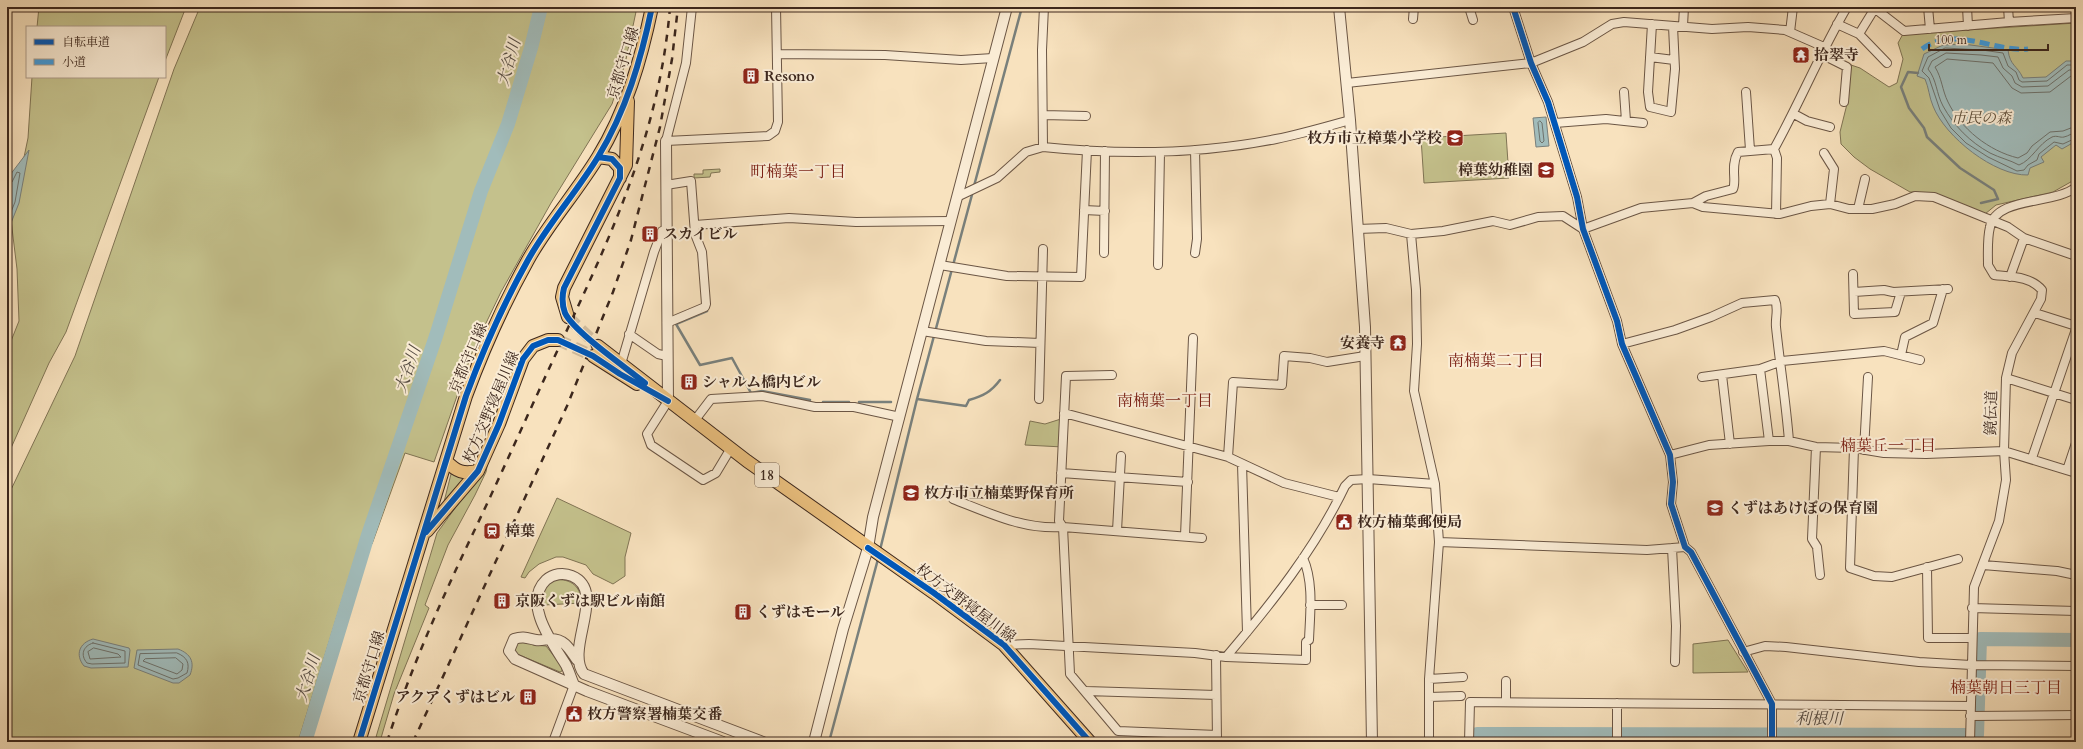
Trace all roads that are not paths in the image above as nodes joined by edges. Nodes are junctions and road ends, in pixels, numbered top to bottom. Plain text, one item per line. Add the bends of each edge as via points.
1 (652, 7) edge
2 (692, 7) edge
3 (776, 7) edge
4 (1007, 7) edge
5 (1044, 7) edge
6 (1339, 7) edge
7 (1414, 7) edge
8 (1469, 7) edge
9 (1513, 7) edge
10 (1684, 7) edge
11 (1793, 7) edge
12 (1847, 7) edge
13 (1928, 7) edge
14 (1967, 7) edge
15 (2008, 7) edge
16 (1874, 8) edge
17 (1413, 18) dead end
18 (2076, 18) edge
19 (1473, 20) dead end
20 (2009, 22) junction
21 (1652, 24) junction
22 (1837, 24) junction
23 (1673, 26) junction
24 (1683, 26) junction
25 (1968, 26) junction
26 (1930, 29) junction
27 (1790, 32) junction
28 (1858, 34) junction
29 (1823, 50) junction
30 (778, 54) junction
31 (1650, 57) junction
32 (993, 58) junction
33 (1674, 60) junction
34 (1531, 62) junction
35 (1887, 63) dead end
36 (1347, 83) junction
37 (632, 88) junction
38 (1624, 92) dead end
39 (1746, 92) dead end
40 (1844, 102) dead end
41 (1794, 114) junction
42 (1043, 115) junction
43 (1086, 116) dead end
44 (1350, 120) junction
45 (1626, 121) junction
46 (1555, 123) junction
47 (1643, 123) dead end
48 (1830, 127) dead end
49 (666, 141) junction
50 (1043, 147) junction
51 (1774, 149) junction
52 (1087, 150) junction
53 (1195, 150) junction
54 (1750, 150) junction
55 (1106, 151) junction
56 (1822, 151) dead end
57 (1160, 152) junction
58 (598, 157) junction
59 (620, 178) junction
60 (1865, 179) dead end
61 (666, 185) junction
62 (2075, 190) edge
63 (957, 197) junction
64 (1693, 203) junction
65 (1830, 204) junction
66 (1858, 209) junction
67 (1084, 210) junction
68 (1105, 211) junction
69 (1776, 214) junction
70 (1992, 220) junction
71 (951, 221) junction
72 (695, 225) junction
73 (1583, 229) junction
74 (666, 230) junction
75 (1357, 230) junction
76 (1411, 234) junction
77 (2024, 238) junction
78 (1044, 250) dead end
79 (1104, 253) dead end
80 (1195, 253) dead end
81 (2076, 256) edge
82 (940, 265) junction
83 (1158, 265) dead end
84 (1853, 274) dead end
85 (1042, 276) junction
86 (2010, 277) junction
87 (1854, 292) junction
88 (1901, 292) junction
89 (2035, 313) junction
90 (568, 317) tunnel mouth
91 (667, 323) junction
92 (2076, 328) edge
93 (922, 331) junction
94 (629, 334) junction
95 (1193, 338) dead end
96 (558, 340) tunnel mouth
97 (1040, 343) junction
98 (1622, 344) junction
99 (1901, 355) junction
100 (667, 356) junction
101 (1365, 356) junction
102 (1920, 360) dead end
103 (1782, 361) junction
104 (620, 364) junction
105 (1760, 369) junction
106 (1722, 374) junction
107 (1112, 375) dead end
108 (1702, 377) dead end
109 (1868, 377) dead end
110 (2006, 378) junction
111 (2054, 393) junction
112 (1039, 399) dead end
113 (2076, 400) edge
114 (668, 401) junction
115 (1064, 413) junction
116 (900, 417) junction
117 (695, 420) junction
118 (1769, 441) junction
119 (1789, 441) junction
120 (2076, 443) edge
121 (1730, 444) junction
122 (1190, 446) junction
123 (1816, 447) junction
124 (731, 448) junction
125 (1854, 448) junction
126 (1864, 450) junction
127 (2004, 451) junction
128 (1670, 455) junction
129 (1120, 456) dead end
130 (1228, 457) junction
131 (2032, 458) junction
132 (446, 461) junction
133 (1242, 464) junction
134 (2067, 470) junction
135 (478, 471) junction
136 (1061, 473) junction
137 (2076, 473) edge
138 (1120, 477) junction
139 (1368, 479) junction
140 (1188, 482) junction
141 (1435, 484) junction
142 (1339, 497) junction
143 (953, 499) dead end
144 (1063, 527) junction
145 (1117, 531) junction
146 (424, 535) junction
147 (1185, 536) junction
148 (1202, 538) dead end
149 (1439, 542) junction
150 (1685, 547) junction
151 (868, 548) junction
152 (1672, 548) junction
153 (1303, 558) junction
154 (1958, 559) dead end
155 (1983, 565) junction
156 (1927, 568) junction
157 (1820, 575) dead end
158 (2076, 575) edge
159 (1310, 605) junction
160 (1342, 605) dead end
161 (1972, 608) junction
162 (2076, 611) edge
163 (1247, 632) junction
164 (1972, 638) junction
165 (550, 639) junction
166 (1004, 645) junction
167 (1069, 647) junction
168 (1743, 652) junction
169 (1216, 655) junction
170 (1226, 657) junction
171 (577, 660) junction
172 (1675, 662) dead end
173 (1971, 665) junction
174 (2076, 666) edge
175 (1463, 677) dead end
176 (1429, 679) junction
177 (1506, 681) dead end
178 (574, 685) junction
179 (1086, 691) junction
180 (1216, 695) junction
181 (1460, 696) dead end
182 (1429, 697) junction
183 (1506, 702) junction
184 (1617, 703) junction
185 (1772, 704) junction
186 (1971, 706) junction
187 (2076, 715) edge
188 (1970, 716) junction
189 (1970, 738) edge
190 (1217, 739) edge
191 (359, 742) edge
192 (553, 742) edge
193 (723, 742) edge
194 (763, 742) edge
195 (814, 742) edge
196 (1090, 742) edge
197 (1372, 742) edge
198 (1429, 742) edge
199 (1469, 742) edge
200 (1617, 742) edge
201 (1772, 742) edge

1 - 37 main road, 京都守口線
2 - 49 street via 686,63
3 - 30 street
4 - 32 street
5 - 42 street
6 - 36 street
7 - 17 street
8 - 19 street
9 - 34 street
10 - 24 street
11 - 27 street
12 - 22 street
13 - 26 street
14 - 25 street
15 - 20 street
16 - 26 street via 1904,31
16 - 28 street
18 - 20 street
20 - 25 street
21 - 23 street
21 - 31 street
21 - 34 street via 1612,24 1583,42
22 - 28 street
22 - 29 street
23 - 24 street
23 - 33 street
24 - 27 street via 1712,29 1748,27
25 - 26 street
27 - 29 street
28 - 35 street
29 - 40 street via 1847,67
29 - 41 street
30 - 32 street via 884,55 961,60
30 - 49 street via 778,122 775,131 768,136
31 - 33 street
31 - 33 street via 1650,107 1670,112
32 - 63 street
34 - 36 street
34 - 46 street
36 - 44 street
37 - 58 main road, 京都守口線
37 - 59 main road via 627,108 626,165
38 - 45 street
39 - 54 street
41 - 48 street via 1807,122
41 - 51 street
42 - 43 street
42 - 50 street
44 - 53 street via 1275,139
44 - 75 street
45 - 46 street via 1606,119
45 - 47 street
46 - 73 street via 1577,197
49 - 61 street
50 - 52 street
50 - 63 street via 1026,152 997,178
51 - 54 street
51 - 69 street via 1777,158
52 - 55 street
52 - 67 street
53 - 57 street
53 - 80 street
54 - 64 street via 1738,152 1735,157 1733,189 1706,196
55 - 57 street
55 - 68 street
56 - 65 street via 1834,169
57 - 83 street
58 - 59 main road via 612,158 620,168
58 - 132 main road, 京都守口線 via 528,260 475,370
59 - 90 main road via 564,288 563,301
60 - 66 street
61 - 72 street via 691,181
61 - 74 street
62 - 70 street via 2016,205 1998,213
63 - 71 street
64 - 69 street via 1702,207
64 - 73 street via 1640,208
65 - 66 street
65 - 69 street
66 - 70 street via 1895,204 1915,196 1934,197
67 - 68 street
67 - 85 street via 1081,277
68 - 79 street
70 - 77 street
70 - 86 street, 鏡伝道 via 1988,240 1990,271 1994,275
71 - 72 street via 856,222 789,218
71 - 82 street
72 - 91 street via 695,234 702,252 706,307
73 - 76 street via 1563,216 1538,217 1510,225 1493,221 1443,231
73 - 98 street
74 - 91 street
74 - 94 street via 662,231 654,252
75 - 76 street via 1386,228
75 - 101 street via 1363,287
76 - 141 street via 1416,290 1417,344 1414,391
77 - 81 street
77 - 86 street
78 - 85 street
82 - 85 street via 1007,276
82 - 93 street
84 - 87 street
85 - 97 street
86 - 89 street, 鏡伝道 via 2025,278 2037,284 2042,290 2042,299
87 - 88 street
87 - 88 street via 1854,314 1895,312
88 - 99 street via 1946,289 1933,322 1905,337
89 - 92 street
89 - 110 street, 鏡伝道 via 2012,353
91 - 100 street
92 - 111 street
93 - 97 street via 986,341
93 - 116 street
94 - 100 street via 658,354
94 - 104 street
95 - 122 street
96 - 135 main road, 枚方交野寝屋川線 via 548,340 533,346 523,359
97 - 112 street
98 - 103 street via 1675,330 1742,303 1775,300 1778,307 1776,325
98 - 128 street
99 - 102 street
99 - 103 street via 1884,351
100 - 114 street
101 - 130 street via 1327,362 1284,356 1282,385 1233,382
101 - 139 street
103 - 105 street
103 - 119 street
104 - 114 main road, 枚方交野寝屋川線 / 18
104 - 114 main road, 枚方交野寝屋川線 / 18 via 595,351 620,374
105 - 106 street
105 - 118 street
106 - 108 street
106 - 121 street
107 - 115 street via 1066,376
109 - 126 street
110 - 111 street
110 - 127 street, 鏡伝道
111 - 113 street
111 - 131 street
114 - 117 main road, 枚方交野寝屋川線 / 18
114 - 124 street via 647,434 651,446 703,480 716,473
115 - 122 street
115 - 136 street
116 - 117 street via 854,407 815,407 762,396 711,399
116 - 151 street via 873,517
117 - 124 main road, 枚方交野寝屋川線 / 18
118 - 119 street
118 - 121 street
119 - 123 street
120 - 134 street
121 - 128 street via 1709,445
122 - 130 street
122 - 140 street
123 - 125 street
123 - 157 street via 1812,539 1817,546 1816,566
124 - 151 main road, 枚方交野寝屋川線 / 18
125 - 126 street
125 - 156 street via 1850,568 1874,576 1892,577
126 - 127 street via 1926,454
127 - 131 street
127 - 155 street, 鏡伝道 via 2005,490 1999,521
128 - 150 street via 1673,482 1671,504
129 - 138 street
130 - 133 street
131 - 134 street
132 - 135 main road, 枚方交野寝屋川線 via 454,470 464,474
132 - 146 main road, 京都守口線
133 - 142 street via 1284,483
133 - 163 street
134 - 137 street
135 - 146 main road, 枚方交野寝屋川線
136 - 138 street
136 - 144 street via 1059,521
138 - 140 street
138 - 145 street
139 - 141 street
139 - 142 street via 1351,480
139 - 197 street
140 - 147 street
141 - 149 street
142 - 153 street
143 - 144 street via 1021,524 1047,528
144 - 145 street
144 - 167 street
145 - 147 street
146 - 191 main road, 京都守口線
147 - 148 street
149 - 152 street via 1648,550
149 - 176 street
150 - 152 street
150 - 168 street via 1691,552
151 - 166 main road, 枚方交野寝屋川線 / 18
151 - 195 street via 842,629
152 - 172 street
153 - 159 street via 1308,569
153 - 163 street via 1268,608
154 - 156 street
155 - 158 street
155 - 161 street, 鏡伝道 via 1974,587
156 - 164 street via 1928,638
159 - 160 street
159 - 170 street via 1306,660
161 - 162 street
161 - 164 street, 鏡伝道
163 - 170 street
164 - 173 street, 鏡伝道
165 - 171 street via 568,646
165 - 171 street via 537,608 540,589 550,576 572,576 583,587 587,600
165 - 178 street
165 - 178 street via 535,640 521,637 514,640 510,646 510,653 515,659
166 - 167 street
166 - 196 main road, 枚方交野寝屋川線 / 18
167 - 169 street
167 - 179 street via 1070,674
168 - 173 street via 1765,646 1786,647 1919,662
168 - 185 street
169 - 170 street
169 - 180 street
171 - 194 street via 580,669 592,679
173 - 174 street
173 - 186 street, 鏡伝道
175 - 176 street
176 - 182 street
177 - 183 street
178 - 192 street
178 - 193 street
179 - 180 street
179 - 190 street via 1118,731
180 - 190 street
181 - 182 street
182 - 198 street
183 - 184 street
183 - 199 street via 1470,702
184 - 185 street
184 - 200 street
185 - 186 street
185 - 201 street
186 - 188 street, 鏡伝道
187 - 188 street
188 - 189 street, 鏡伝道

